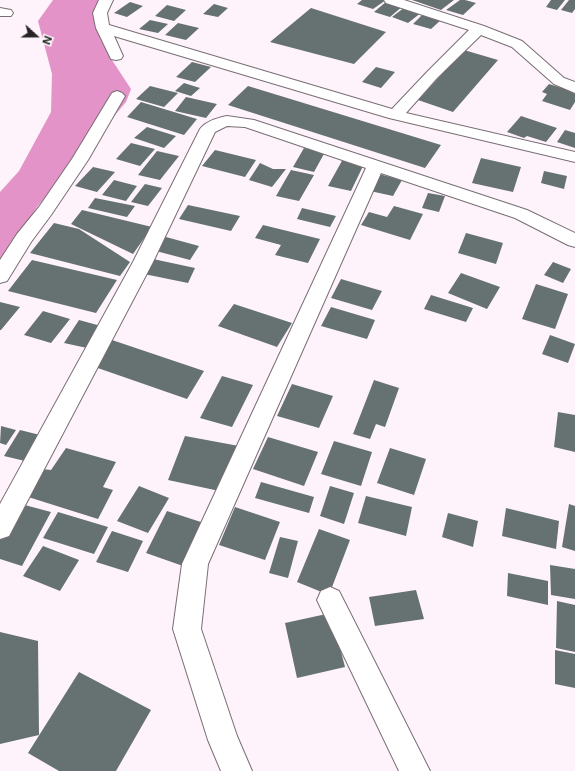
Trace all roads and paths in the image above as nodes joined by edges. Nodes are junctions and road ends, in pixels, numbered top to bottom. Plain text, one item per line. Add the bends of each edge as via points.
1 (106, 0) edge
2 (391, 0) edge
3 (103, 28) junction
4 (479, 29) junction
5 (116, 56) dead end
6 (575, 88) edge
7 (118, 96) dead end
8 (395, 115) junction
9 (575, 157) edge
10 (376, 166) junction
11 (575, 241) edge
12 (0, 276) edge
13 (0, 528) edge
14 (330, 600) dead end
15 (237, 771) edge
16 (415, 771) edge

1 - 3 street via 100,13
2 - 4 street
3 - 5 street
3 - 8 street
4 - 6 street via 517,44 560,81
4 - 8 street
7 - 12 street via 80,160
8 - 9 street
10 - 11 street via 521,214
10 - 13 street via 248,123 230,120 217,123 208,129 143,262
10 - 15 street via 195,564 187,628 223,740
14 - 16 street

